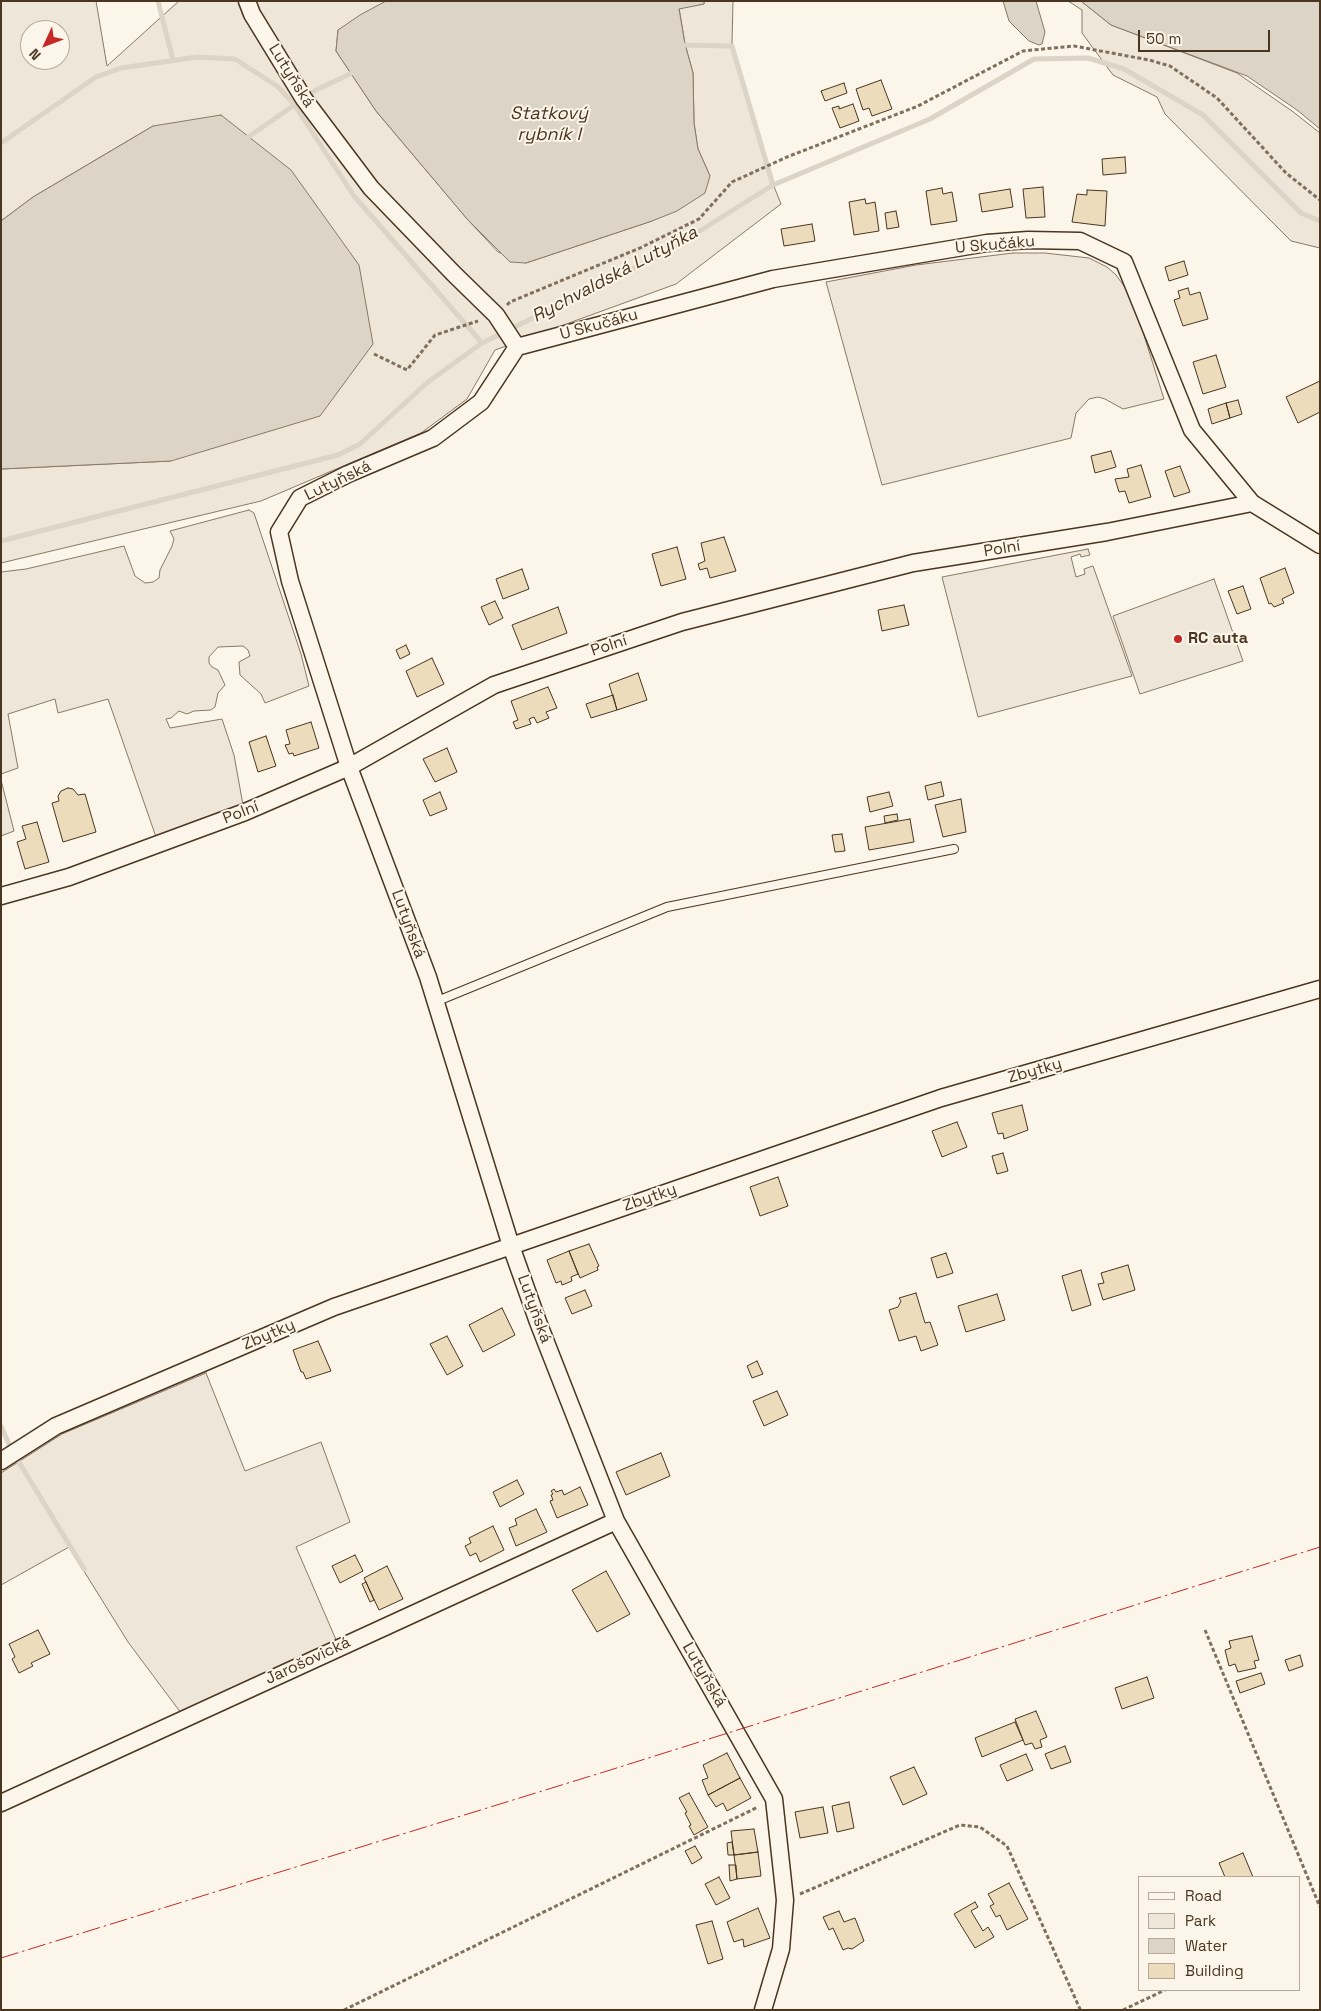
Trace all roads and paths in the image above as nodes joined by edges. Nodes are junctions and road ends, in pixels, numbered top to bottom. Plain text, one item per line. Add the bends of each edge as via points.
1 (248, 1) edge
2 (1320, 200) edge
3 (496, 315) junction
4 (517, 347) junction
5 (374, 354) dead end
6 (1252, 503) junction
7 (1320, 545) edge
8 (349, 767) junction
9 (954, 849) dead end
10 (1, 896) edge
11 (1320, 989) edge
12 (435, 1002) junction
13 (511, 1246) junction
14 (1, 1461) edge
15 (616, 1521) junction
16 (1205, 1630) dead end
17 (774, 1799) junction
18 (1, 1803) edge
19 (785, 1900) junction
20 (1320, 1907) edge
21 (1163, 1991) edge
22 (344, 2010) edge
23 (762, 2010) edge
24 (1083, 2010) edge
25 (1123, 2010) edge

1 - 3 street, Lutyňská via 252,14 304,99 371,188
2 - 3 path via 1286,173 1217,98 1170,66 1074,46 1023,51 918,106 732,182 699,219 640,248 510,302
3 - 4 street, Lutyňská
3 - 5 path via 435,335 407,370
4 - 6 street, U Skučáku via 773,279 987,243 1080,241 1124,262 1192,430
4 - 8 street, Lutyňská via 481,402 433,438 300,498 279,532 290,581
6 - 7 street, U Skučáku
6 - 8 street, Polní via 1106,532 913,563 682,622 494,684
8 - 10 street, Polní via 236,815 69,876
8 - 12 street, Lutyňská
9 - 12 lane via 667,908
11 - 13 street, Zbytky via 942,1098
12 - 13 street, Lutyňská
13 - 14 street, Zbytky via 334,1307 56,1426
13 - 15 street, Lutyňská
15 - 17 street, Lutyňská
15 - 18 street, Jarošovická
16 - 20 path
17 - 19 street, Lutyňská
17 - 22 path
19 - 23 street, Lutyňská via 781,1950
19 - 24 path via 960,1825 980,1826 1007,1846
21 - 25 path

